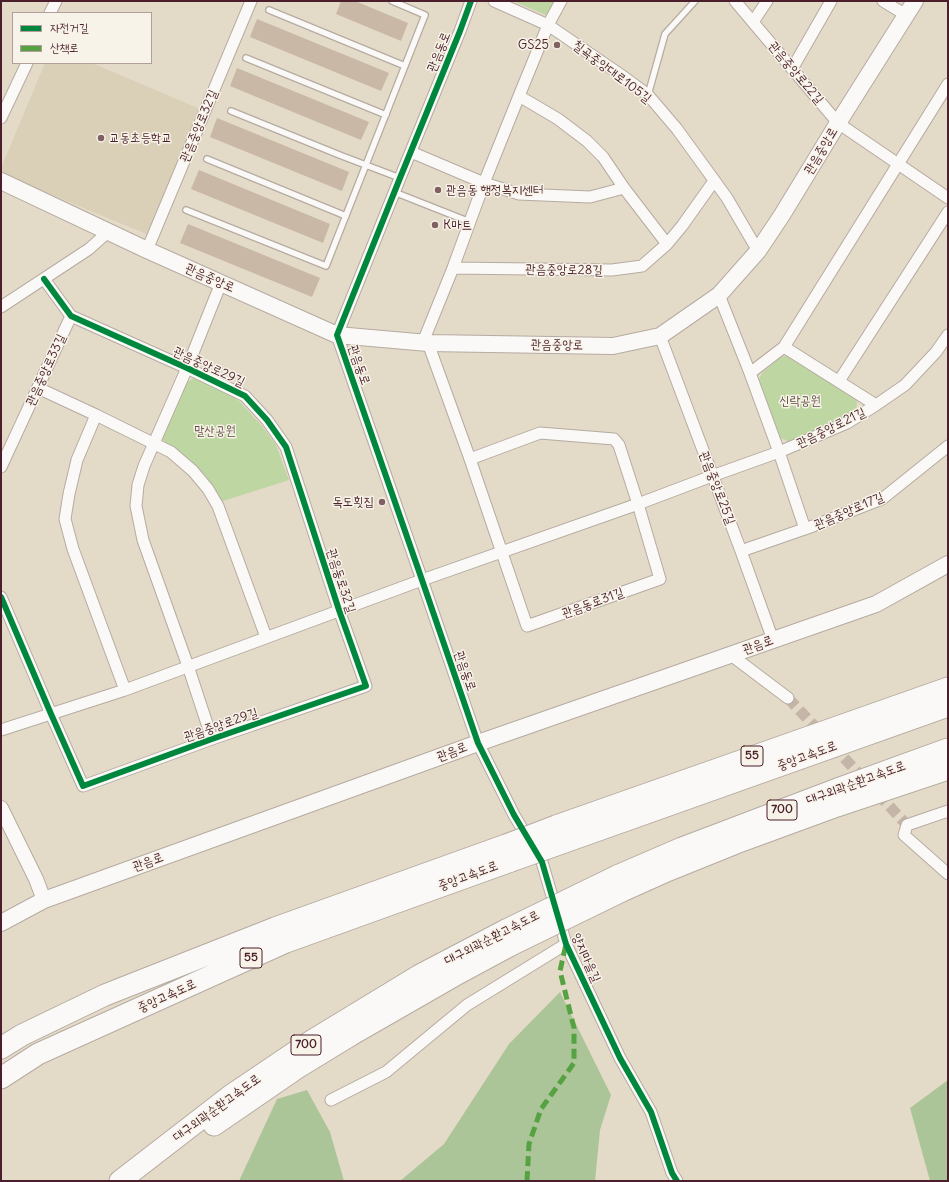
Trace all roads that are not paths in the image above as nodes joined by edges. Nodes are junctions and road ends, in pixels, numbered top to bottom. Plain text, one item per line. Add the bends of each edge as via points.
1 (56, 1) edge
2 (251, 1) edge
3 (392, 1) edge
4 (471, 1) edge
5 (494, 1) edge
6 (562, 1) edge
7 (695, 1) edge
8 (734, 1) edge
9 (767, 1) edge
10 (831, 1) edge
11 (883, 1) edge
12 (915, 1) edge
13 (269, 10) dead end
14 (50, 12) edge
15 (906, 15) junction
16 (753, 22) junction
17 (548, 25) junction
18 (246, 58) dead end
19 (27, 64) edge
20 (405, 66) junction
21 (792, 69) junction
22 (948, 84) edge
23 (648, 95) junction
24 (519, 96) junction
25 (231, 111) dead end
26 (386, 115) junction
27 (1, 118) edge
28 (838, 123) junction
29 (410, 152) junction
30 (207, 159) dead end
31 (898, 164) junction
32 (366, 165) junction
33 (400, 178) junction
34 (1, 180) edge
35 (714, 181) junction
36 (484, 183) junction
37 (624, 188) junction
38 (394, 192) junction
39 (948, 198) edge
40 (186, 210) dead end
41 (948, 212) edge
42 (346, 216) junction
43 (470, 222) junction
44 (108, 232) junction
45 (667, 244) junction
46 (147, 250) junction
47 (758, 251) junction
48 (453, 268) junction
49 (44, 279) junction
50 (221, 283) junction
51 (719, 295) junction
52 (1, 307) edge
53 (71, 316) junction
54 (337, 335) junction
55 (948, 335) edge
56 (660, 336) junction
57 (426, 343) junction
58 (784, 347) junction
59 (186, 368) junction
60 (750, 373) junction
61 (839, 381) junction
62 (38, 388) junction
63 (876, 405) junction
64 (96, 415) junction
65 (154, 444) junction
66 (948, 446) edge
67 (779, 452) junction
68 (470, 459) junction
69 (1, 466) edge
70 (712, 476) junction
71 (297, 482) joint
72 (638, 504) junction
73 (805, 529) junction
74 (741, 551) junction
75 (502, 552) junction
76 (948, 564) edge
77 (422, 580) junction
78 (1, 597) edge
79 (339, 610) junction
80 (266, 637) junction
81 (774, 640) junction
82 (731, 655) junction
83 (188, 666) junction
84 (366, 686) joint
85 (948, 688) edge
86 (125, 690) junction
87 (788, 698) tunnel mouth
88 (948, 706) edge
89 (50, 714) junction
90 (1, 730) edge
91 (212, 739) junction
92 (478, 743) junction
93 (948, 749) edge
94 (948, 769) edge
95 (1, 808) edge
96 (948, 811) edge
97 (559, 834) junction
98 (509, 853) junction
99 (948, 874) edge
100 (619, 883) junction
101 (44, 900) junction
102 (1, 923) edge
103 (509, 938) junction
104 (566, 944) junction
105 (1, 1048) edge
106 (1, 1078) edge
107 (331, 1100) dead end
108 (120, 1181) edge
109 (138, 1181) edge
110 (677, 1181) edge

1 - 14 street
2 - 46 street, 관음중앙로32길
3 - 20 lane via 425,15
4 - 29 street, 관음동로
5 - 17 street, 칠곡중앙대로105길
6 - 17 street
7 - 23 lane via 664,34
8 - 16 street, 관음중앙로22길
9 - 16 street
10 - 21 street
11 - 15 street
12 - 15 main road, 관음중앙로
13 - 20 lane
15 - 28 main road, 관음중앙로
16 - 21 street, 관음중앙로22길
17 - 23 street, 칠곡중앙대로105길
17 - 24 street
18 - 26 lane
19 - 27 street
20 - 26 lane
21 - 28 street, 관음중앙로22길
22 - 31 street
23 - 35 street, 칠곡중앙대로105길 via 677,128
24 - 36 street
24 - 37 street via 558,119 587,141 603,157
25 - 32 lane
26 - 32 lane
28 - 31 street
28 - 47 main road, 관음중앙로
29 - 33 street, 관음동로
29 - 36 street
30 - 42 lane
31 - 39 street
31 - 58 street
32 - 33 lane
32 - 42 lane
33 - 38 street, 관음동로
34 - 44 main road, 관음중앙로
35 - 45 street, 관음중앙로28길
35 - 47 street, 칠곡중앙대로105길
36 - 37 street via 519,194 590,197
36 - 43 street
37 - 45 street
38 - 43 lane
38 - 54 street, 관음동로
40 - 42 lane via 326,266
41 - 61 street
43 - 48 street
44 - 46 main road, 관음중앙로
44 - 49 street via 89,249
45 - 48 street, 관음중앙로28길 via 642,266 612,270
46 - 50 main road, 관음중앙로
47 - 51 main road, 관음중앙로
48 - 57 street
49 - 52 street
49 - 53 street
50 - 54 main road, 관음중앙로
50 - 59 street, 관음중앙로29길
51 - 56 main road, 관음중앙로
51 - 60 street
53 - 59 street, 관음중앙로29길
53 - 62 street, 관음중앙로33길
54 - 57 main road, 관음중앙로
54 - 77 street, 관음동로
55 - 63 street, 관음중앙로21길 via 905,385
56 - 57 main road, 관음중앙로 via 613,346
56 - 70 street, 관음중앙로25길
57 - 68 street
58 - 60 street
58 - 61 street
59 - 65 street, 관음중앙로29길
59 - 71 street, 관음중앙로29길 via 245,396 267,420 286,447
60 - 67 street
61 - 63 street
62 - 64 street
62 - 69 street, 관음중앙로33길
63 - 67 street, 관음중앙로21길 via 847,423
64 - 65 street
64 - 86 street via 77,460 65,519 72,549
65 - 80 street via 171,452 193,471 218,506
65 - 83 street, 관음중앙로29길 via 138,485 136,506 143,540
66 - 73 street, 관음중앙로17길 via 882,499
67 - 70 street, 관음중앙로21길
67 - 73 street, 관음중앙로17길
68 - 72 street, 관음동로31길 via 540,433 614,439 619,446
68 - 75 street
70 - 72 street
70 - 74 street, 관음중앙로25길
71 - 79 street, 관음동로32길
72 - 75 street
72 - 75 street, 관음동로31길 via 660,579 527,626
73 - 74 street, 관음중앙로17길
74 - 81 street, 관음중앙로25길
75 - 77 street
76 - 81 main road, 관음로 via 876,604
77 - 79 street, 관음동로32길
77 - 92 street, 관음동로
78 - 89 street
79 - 80 street, 관음동로32길
79 - 84 street, 관음동로32길
80 - 83 street, 관음동로32길
81 - 82 main road, 관음로
82 - 87 street
82 - 92 main road, 관음로
83 - 86 street, 관음동로32길
83 - 91 street, 관음중앙로29길
84 - 91 street, 관음중앙로29길
85 - 97 highway, 중앙고속도로 / 55
86 - 89 street, 관음동로32길
88 - 97 highway, 중앙고속도로 / 55
89 - 90 street, 관음동로32길
89 - 91 street, 관음중앙로29길 via 83,786
92 - 101 main road, 관음로
92 - 104 street, 양지마을길 via 514,815 542,862
93 - 100 highway, 대구외곽순환고속도로 / 700 via 682,848
94 - 100 highway, 대구외곽순환고속도로 / 700 via 837,806 669,870
95 - 101 street
96 - 99 street via 907,825 904,835
97 - 98 highway, 중앙고속도로 / 55, bridge
98 - 105 highway, 중앙고속도로 / 55 via 275,928 105,995 22,1035
98 - 106 highway, 중앙고속도로 / 55 via 286,942 38,1054
100 - 103 highway, 대구외곽순환고속도로 / 700, bridge
101 - 102 main road, 관음로
103 - 108 highway, 대구외곽순환고속도로 / 700 via 420,976 313,1040 230,1096
103 - 109 highway, 대구외곽순환고속도로 / 700 via 459,973 298,1068
104 - 107 street via 467,1005 386,1072
104 - 110 street, 양지마을길 via 620,1058 651,1112

